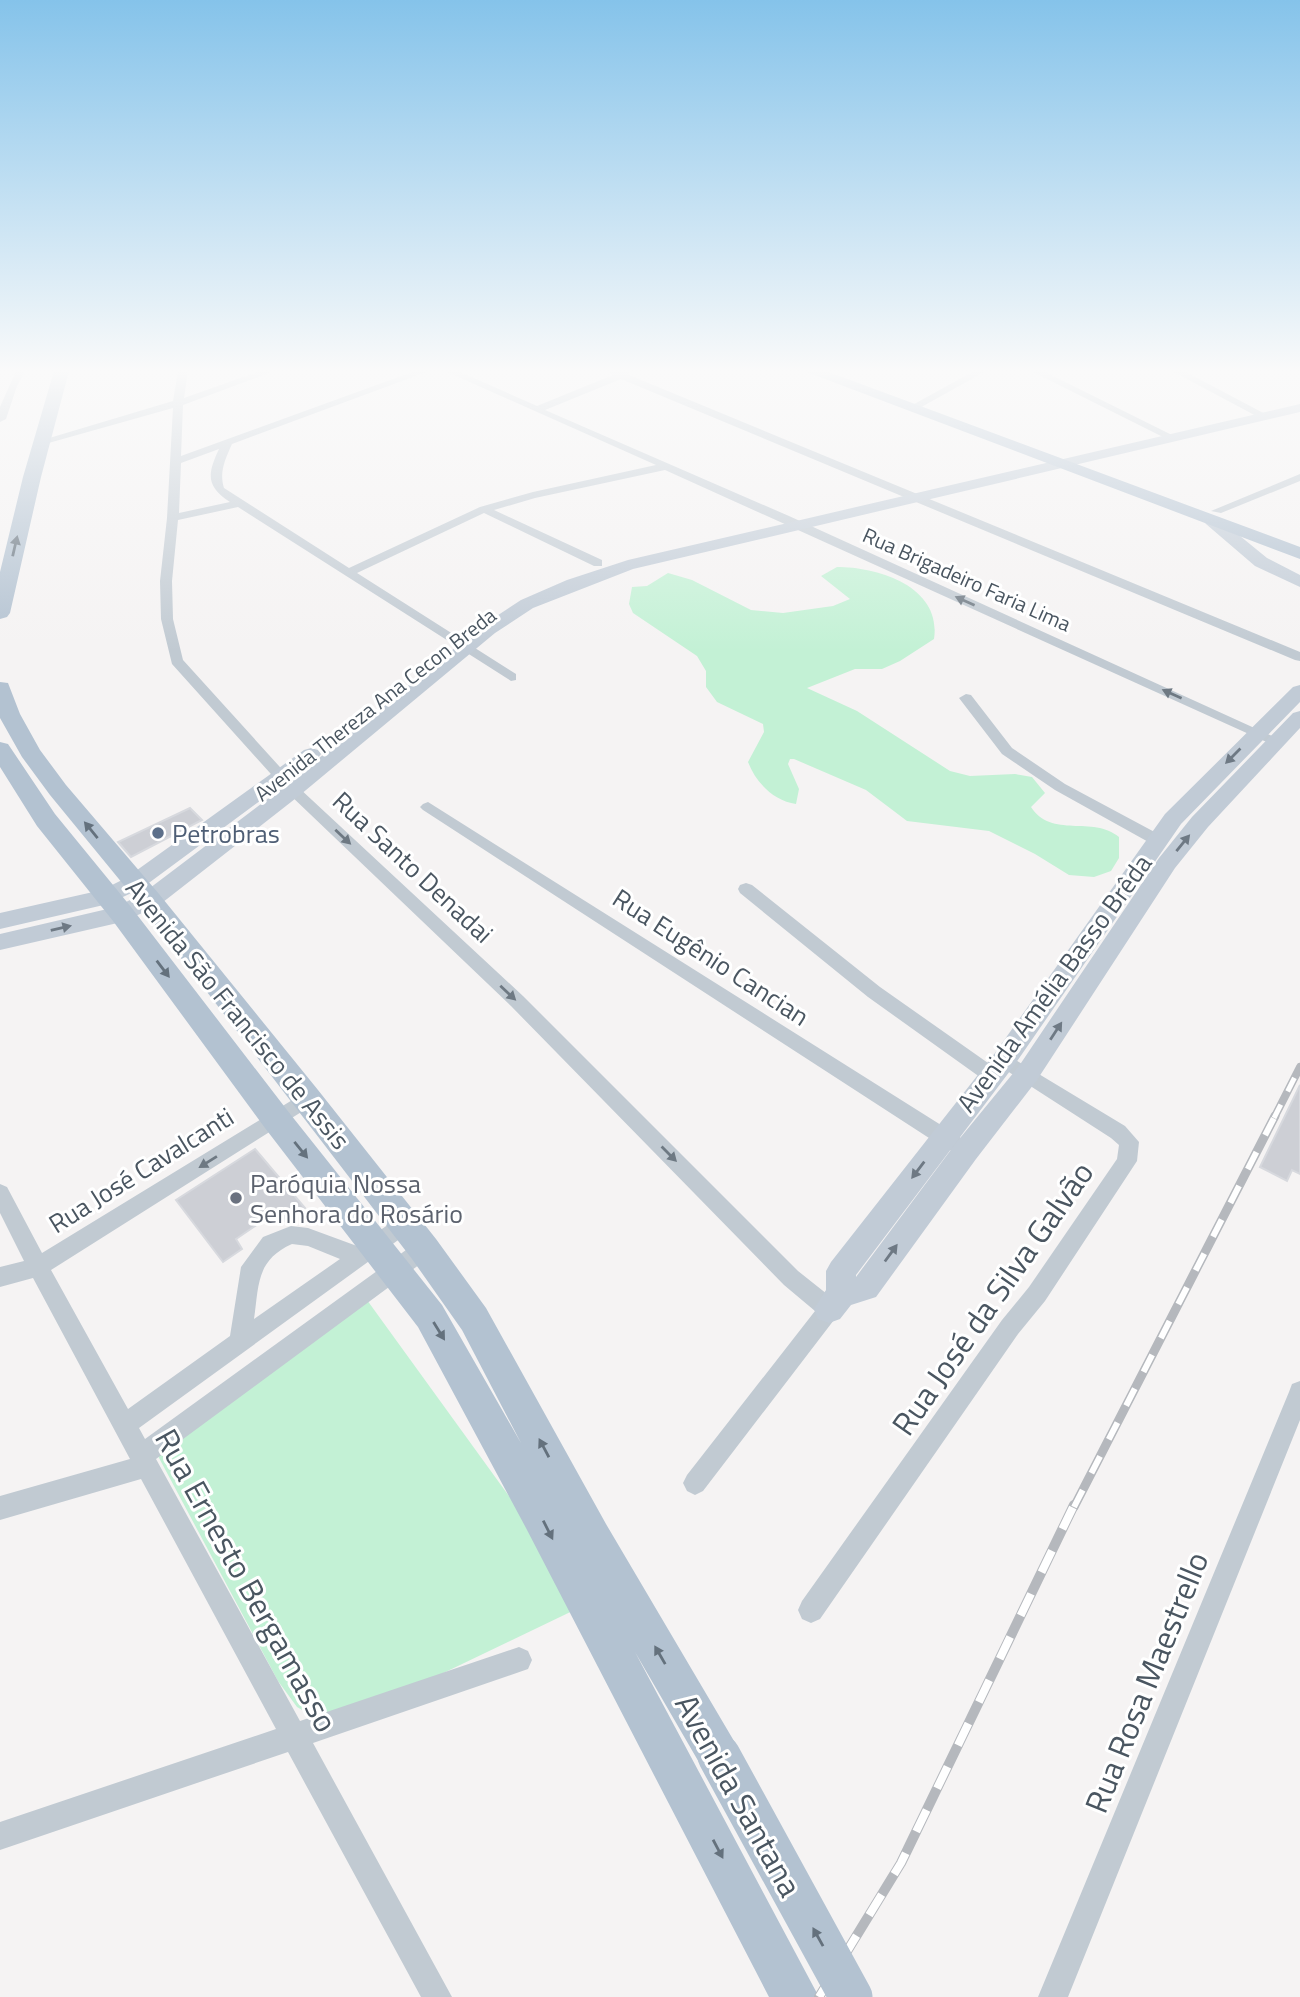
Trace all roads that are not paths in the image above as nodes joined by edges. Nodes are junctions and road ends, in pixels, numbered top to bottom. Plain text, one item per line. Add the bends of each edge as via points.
1 (19, 464) edge
2 (36, 464) edge
3 (176, 464) edge
4 (217, 464) edge
5 (663, 464) edge
6 (836, 464) edge
7 (1036, 464) edge
8 (1079, 464) edge
9 (667, 466) junction
10 (1300, 477) edge
11 (909, 495) junction
12 (237, 504) junction
13 (8, 505) dead end
14 (484, 509) junction
15 (1214, 516) junction
16 (173, 518) junction
17 (792, 522) junction
18 (1247, 542) junction
19 (1291, 549) edge
20 (598, 563) junction
21 (350, 572) junction
22 (1300, 582) edge
23 (0, 613) edge
24 (459, 643) junction
25 (1300, 657) edge
26 (511, 677) dead end
27 (0, 688) edge
28 (1300, 691) edge
29 (966, 698) dead end
30 (1300, 717) edge
31 (1266, 737) junction
32 (0, 749) edge
33 (287, 784) junction
34 (428, 807) dead end
35 (1157, 840) junction
36 (746, 889) dead end
37 (129, 898) junction
38 (0, 921) edge
39 (0, 942) edge
40 (998, 1067) junction
41 (1028, 1073) junction
42 (307, 1099) junction
43 (276, 1119) junction
44 (942, 1136) junction
45 (966, 1151) junction
46 (0, 1193) edge
47 (405, 1224) junction
48 (425, 1249) junction
49 (367, 1250) junction
50 (38, 1267) junction
51 (395, 1270) junction
52 (0, 1277) edge
53 (835, 1302) junction
54 (240, 1342) junction
55 (1300, 1392) edge
56 (124, 1425) junction
57 (144, 1461) junction
58 (695, 1483) dead end
59 (0, 1508) edge
60 (624, 1594) joint
61 (811, 1610) dead end
62 (601, 1630) joint
63 (519, 1660) dead end
64 (295, 1736) junction
65 (0, 1836) edge
66 (437, 1997) edge
67 (795, 1997) edge
68 (851, 1997) edge
69 (1053, 1997) edge

1 - 13 main road
23 -> 2 main road
3 - 16 street, Rua Santo Denadai
4 - 12 street via 214,478 219,490
5 - 9 street, Rua Brigadeiro Faria Lima
6 - 11 street
7 - 11 main road, Avenida Thereza Ana Cecon Breda
8 - 15 main road
9 - 14 street
9 - 17 street, Rua Brigadeiro Faria Lima
10 - 15 street
11 - 17 main road, Avenida Thereza Ana Cecon Breda
11 - 25 street
12 - 16 street
12 - 21 street
14 - 20 street
14 - 21 street
15 - 18 main road
15 - 19 main road
16 - 33 street, Rua Santo Denadai via 167,619 177,661
17 - 20 main road, Avenida Thereza Ana Cecon Breda
17 - 24 main road, Avenida Thereza Ana Cecon Breda via 601,573 527,604
31 -> 17 street, Rua Brigadeiro Faria Lima
18 - 19 main road
18 - 22 main road via 1261,562
20 - 24 main road, Avenida Thereza Ana Cecon Breda via 526,592
21 - 24 street
24 - 26 street
24 - 33 main road, Avenida Thereza Ana Cecon Breda
37 -> 27 main road, Avenida São Francisco de Assis via 30,752
28 - 31 main road, Avenida Amélia Basso Brêda
29 - 35 street via 1007,751 1060,787
30 - 31 main road, Avenida Amélia Basso Brêda
31 -> 35 main road, Avenida Amélia Basso Brêda via 1191,798
41 -> 31 main road, Avenida Amélia Basso Brêda via 1167,863
32 - 37 main road, Avenida São Francisco de Assis via 46,820
33 - 37 main road, Avenida Thereza Ana Cecon Breda
33 -> 53 street, Rua Santo Denadai via 517,1001 791,1278
34 - 44 street, Rua Eugênio Cancian
35 - 40 main road, Avenida Amélia Basso Brêda
36 - 40 street, Rua José da Silva Galvão via 874,992
37 - 38 main road, Avenida Thereza Ana Cecon Breda
39 -> 37 main road, Avenida Thereza Ana Cecon Breda
37 - 42 main road, Avenida São Francisco de Assis
37 -> 43 main road, Avenida São Francisco de Assis
40 - 41 street, Rua José da Silva Galvão
40 - 44 main road, Avenida Amélia Basso Brêda
41 - 45 main road, Avenida Amélia Basso Brêda
41 - 61 street, Rua José da Silva Galvão via 1118,1132 1129,1142 1127,1161
42 - 43 street, Rua José Cavalcanti
42 - 47 main road, Avenida São Francisco de Assis
43 -> 49 main road, Avenida São Francisco de Assis
43 -> 50 street, Rua José Cavalcanti
44 - 45 street, Rua Eugênio Cancian
44 -> 53 main road, Avenida Amélia Basso Brêda via 841,1271
53 -> 45 main road, Avenida Amélia Basso Brêda via 866,1287
46 - 50 street, Rua Ernesto Bergamasso
47 - 48 main road, Avenida São Francisco de Assis
47 - 49 street
48 - 51 street
60 -> 48 main road, Avenida São Francisco de Assis via 474,1318
49 - 51 main road, Avenida São Francisco de Assis
49 - 54 street
49 - 54 street via 291,1235 270,1244 251,1267
50 - 52 street, Rua José Cavalcanti
50 - 56 street, Rua Ernesto Bergamasso
51 - 57 street
51 -> 62 main road, Avenida São Francisco de Assis via 448,1345
53 - 58 street, Avenida Amélia Basso Brêda
54 - 56 street
55 - 69 street, Rua Rosa Maestrello
56 - 57 street, Rua Ernesto Bergamasso
57 - 59 street
57 - 64 street, Rua Ernesto Bergamasso
68 -> 60 main road, Avenida Santana, bridge
62 -> 67 main road, Avenida Santana
63 - 64 street
64 - 65 street
64 - 66 street, Rua Ernesto Bergamasso

